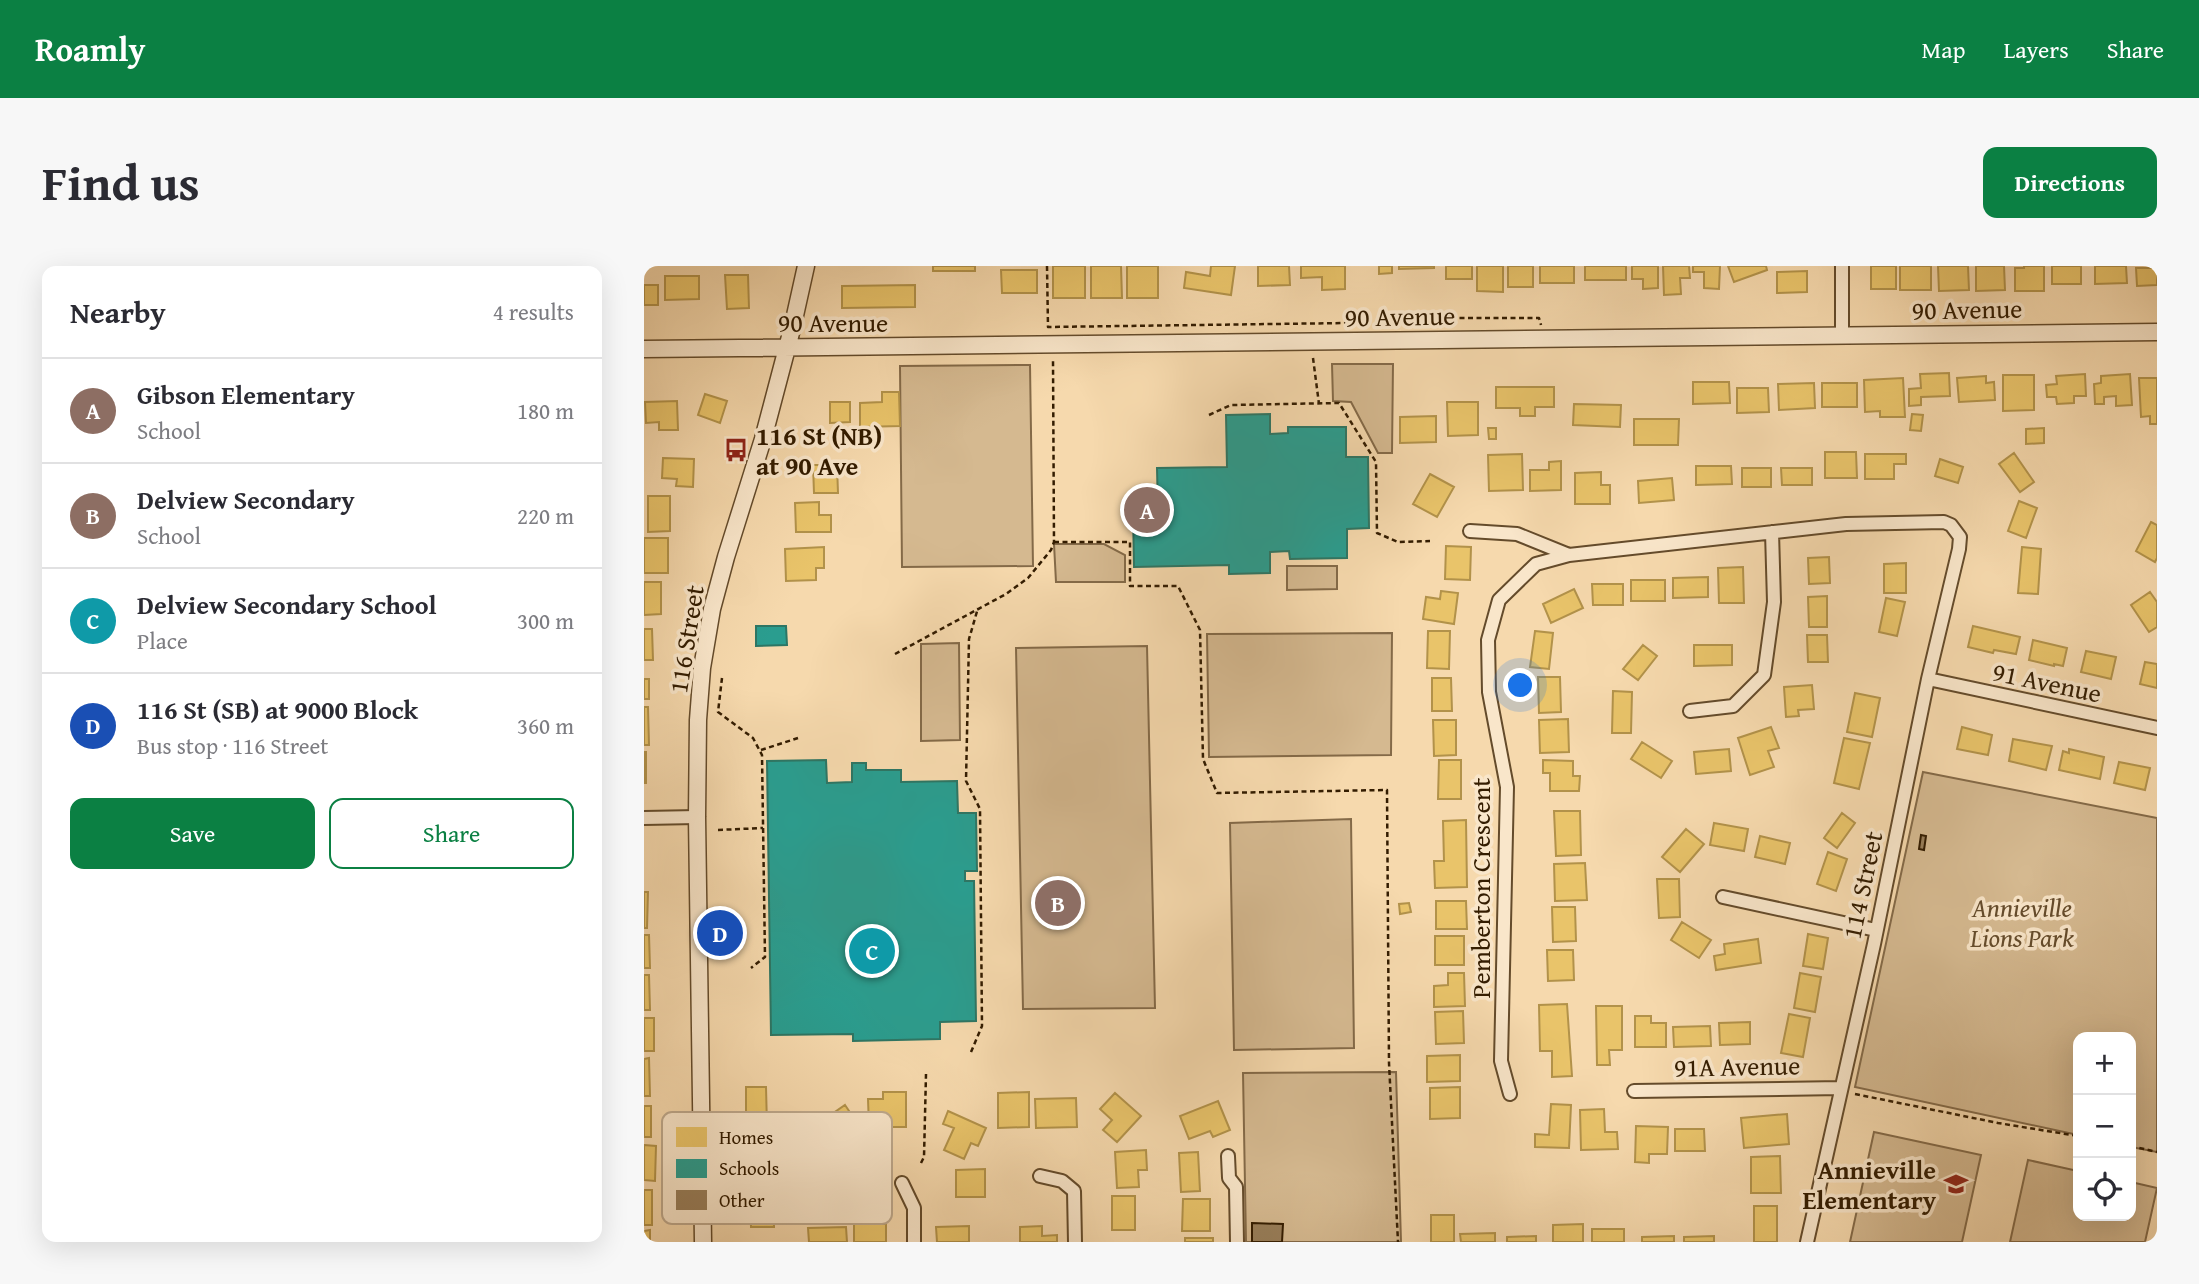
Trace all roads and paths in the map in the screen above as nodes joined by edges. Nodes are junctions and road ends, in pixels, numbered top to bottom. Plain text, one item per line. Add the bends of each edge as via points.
1 (806, 266) edge
2 (1047, 266) edge
3 (1842, 266) edge
4 (1349, 327) dead end
5 (1438, 329) dead end
6 (1541, 329) dead end
7 (2157, 332) edge
8 (1842, 335) junction
9 (787, 347) junction
10 (644, 349) edge
11 (1313, 357) dead end
12 (1053, 359) dead end
13 (1319, 404) junction
14 (1209, 415) dead end
15 (1470, 531) dead end
16 (1772, 532) junction
17 (1960, 537) joint
18 (1430, 541) dead end
19 (1054, 542) junction
20 (1569, 555) junction
21 (978, 608) junction
22 (895, 654) dead end
23 (722, 678) dead end
24 (1928, 679) junction
25 (1690, 711) dead end
26 (2157, 728) edge
27 (799, 738) dead end
28 (761, 750) junction
29 (762, 816) junction
30 (768, 816) dead end
31 (697, 817) junction
32 (644, 818) edge
33 (762, 828) junction
34 (718, 830) dead end
35 (1723, 897) dead end
36 (1877, 930) junction
37 (751, 968) dead end
38 (971, 1052) dead end
39 (926, 1074) dead end
40 (1634, 1091) dead end
41 (1847, 1091) junction
42 (1510, 1094) dead end
43 (701, 1112) edge
44 (2073, 1135) edge
45 (2136, 1147) edge
46 (2157, 1152) edge
47 (1228, 1156) dead end
48 (921, 1163) dead end
49 (1040, 1176) dead end
50 (902, 1182) dead end
51 (703, 1224) edge
52 (703, 1242) edge
53 (914, 1242) edge
54 (1075, 1242) edge
55 (1237, 1242) edge
56 (1398, 1242) edge
57 (1807, 1242) edge

1 - 9 street, 116 Street
2 - 4 path via 1048,327 1348,323
3 - 8 street
5 - 6 path via 1439,318 1539,318
7 - 8 street, 90 Avenue
8 - 9 street, 90 Avenue
9 - 10 street, 90 Avenue
9 - 31 street, 116 Street via 712,609 698,720
11 - 13 path
12 - 19 path
13 - 14 path via 1231,405
13 - 18 path via 1339,403 1376,462 1377,533 1398,542
15 - 20 street, Pemberton Crescent via 1517,534
16 - 17 street, Pemberton Crescent via 1846,524 1944,522
16 - 20 street, Pemberton Crescent
16 - 25 street via 1774,602 1764,675 1733,706
17 - 24 street, 114 Street
19 - 21 path via 1028,578
19 - 56 path via 1130,542 1130,586 1178,586 1200,630 1203,759 1217,793 1387,790 1389,1063
20 - 42 street, Pemberton Crescent via 1536,564 1499,600 1488,640 1489,692 1507,787 1501,1060
21 - 22 path
21 - 38 path via 969,639 966,780 980,809 982,1026
23 - 28 path via 718,712 753,738
24 - 26 street, 91 Avenue
24 - 36 street, 114 Street
27 - 28 path
28 - 29 path
29 - 30 path
29 - 33 path
31 - 32 street
31 - 43 street, 116 Street
33 - 34 path
33 - 37 path via 765,957
35 - 36 street
36 - 41 street, 114 Street
39 - 48 path
40 - 41 street, 91A Avenue via 1820,1087
41 - 44 path
41 - 57 street, 114 Street
45 - 46 path
47 - 55 street via 1229,1178 1236,1186
49 - 54 street via 1062,1181 1074,1191
50 - 53 street via 914,1208
51 - 52 street, 116 Street

